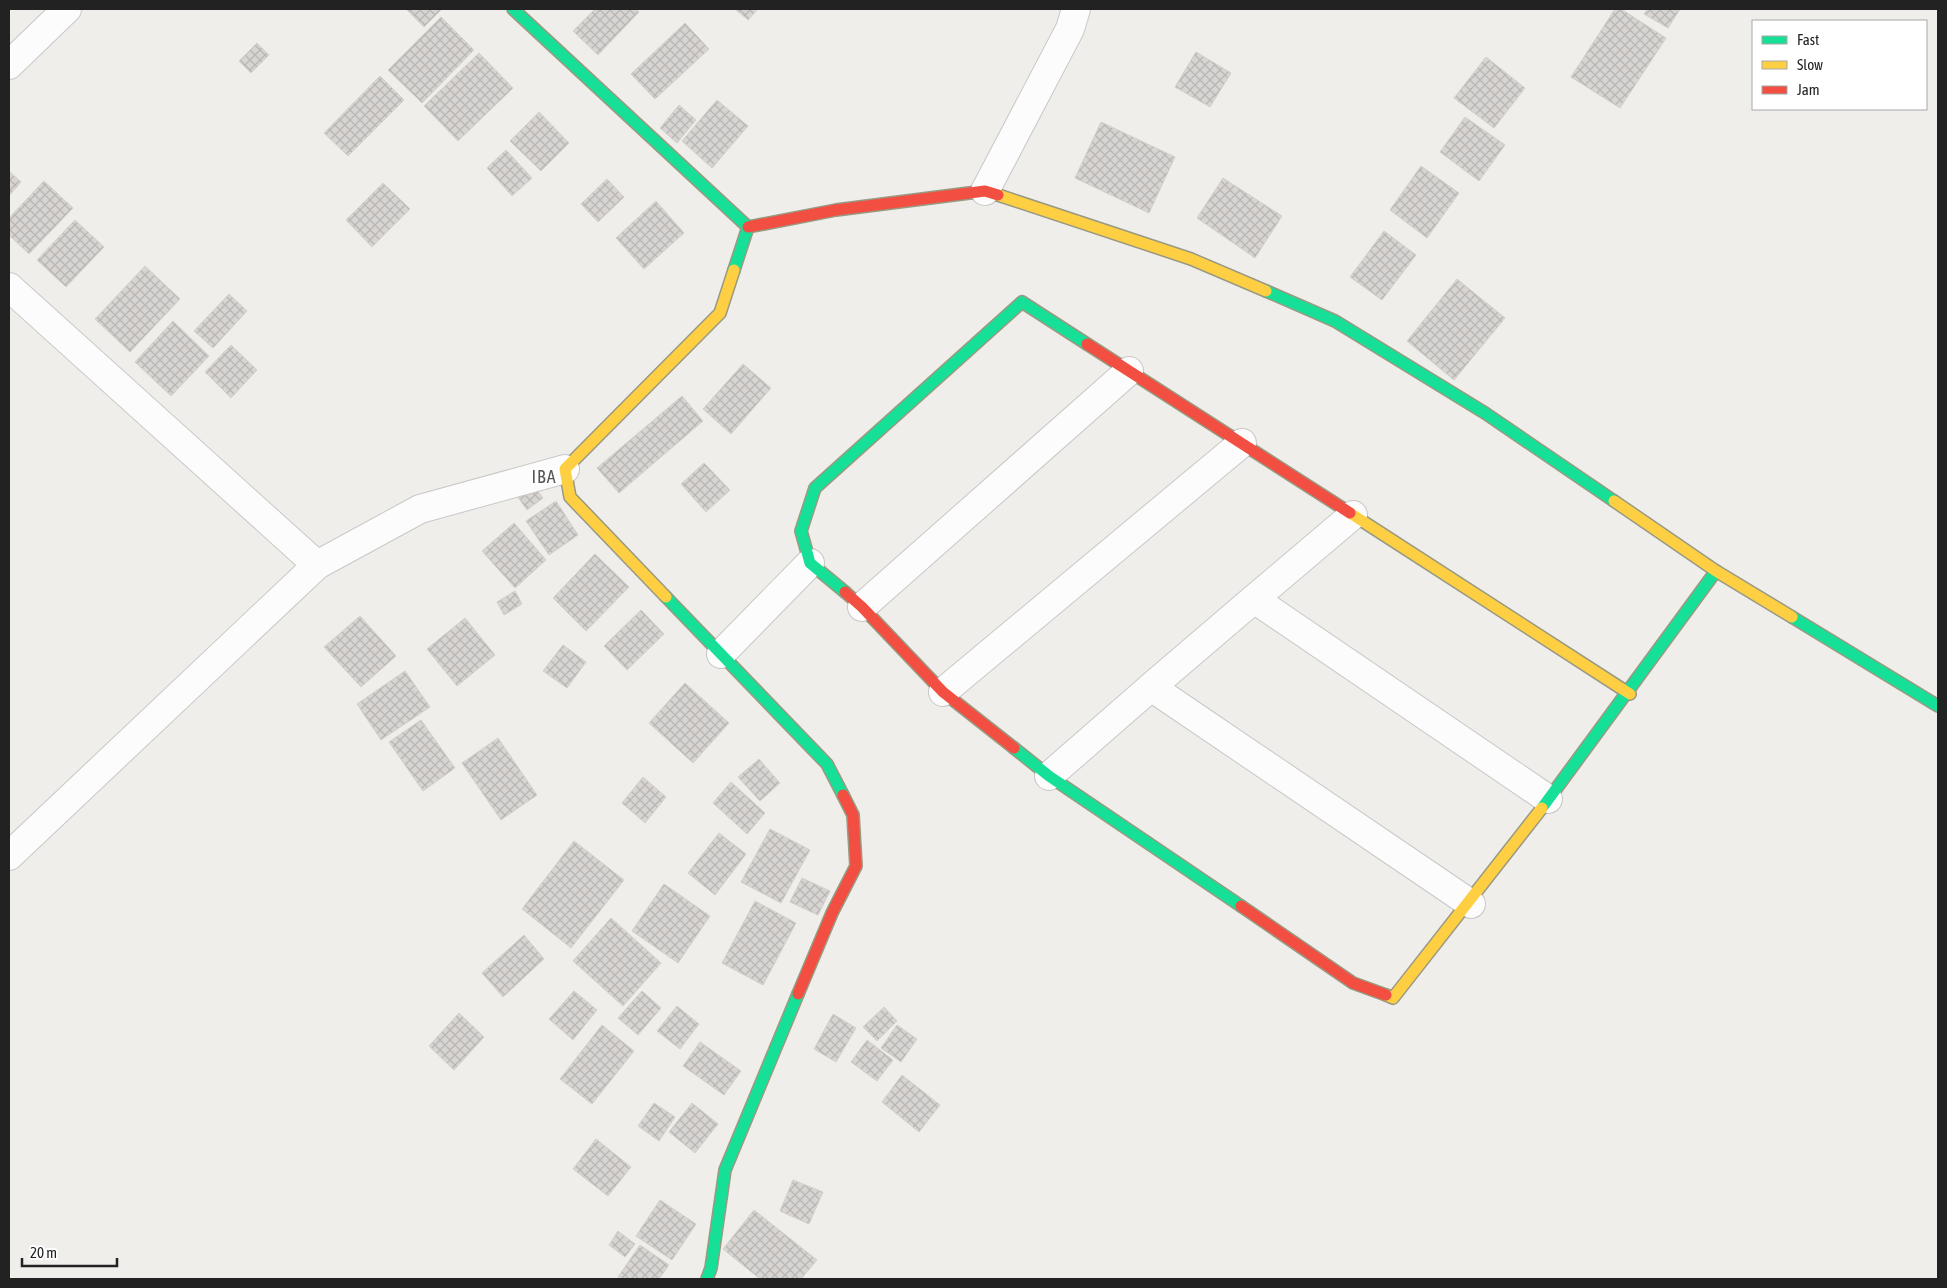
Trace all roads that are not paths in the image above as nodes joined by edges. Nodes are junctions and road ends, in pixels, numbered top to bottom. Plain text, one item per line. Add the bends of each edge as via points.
1 (66, 9) edge
2 (513, 9) edge
3 (1076, 9) edge
4 (9, 65) edge
5 (984, 190) junction
6 (748, 227) junction
7 (9, 287) edge
8 (1130, 371) junction
9 (1242, 443) junction
10 (564, 469) junction
11 (1353, 515) junction
12 (810, 563) junction
13 (317, 565) junction
14 (1716, 571) junction
15 (1254, 599) junction
16 (862, 607) junction
17 (721, 654) junction
18 (1151, 687) junction
19 (943, 692) junction
20 (1630, 694) junction
21 (1938, 706) edge
22 (1049, 776) junction
23 (1548, 799) junction
24 (9, 856) edge
25 (1470, 904) junction
26 (707, 1279) edge

1 - 4 street
2 - 6 street
3 - 5 street via 1070,29
5 - 6 street via 836,210
5 - 14 street via 1190,260 1335,321 1485,414
6 - 10 street via 720,313
7 - 13 street
8 - 9 street
8 - 12 street via 1022,302 815,488 801,531
8 - 16 street
9 - 11 street
9 - 19 street
10 - 13 street via 420,509
10 - 17 street via 570,497
11 - 15 street
11 - 20 street
12 - 16 street
12 - 17 street
13 - 24 street
14 - 20 street
14 - 21 street
15 - 18 street
15 - 23 street
16 - 19 street
17 - 26 street via 827,764 853,815 856,866 832,913 725,1170
18 - 22 street
18 - 25 street
19 - 22 street
20 - 23 street
22 - 25 street via 1353,983 1393,998
23 - 25 street

